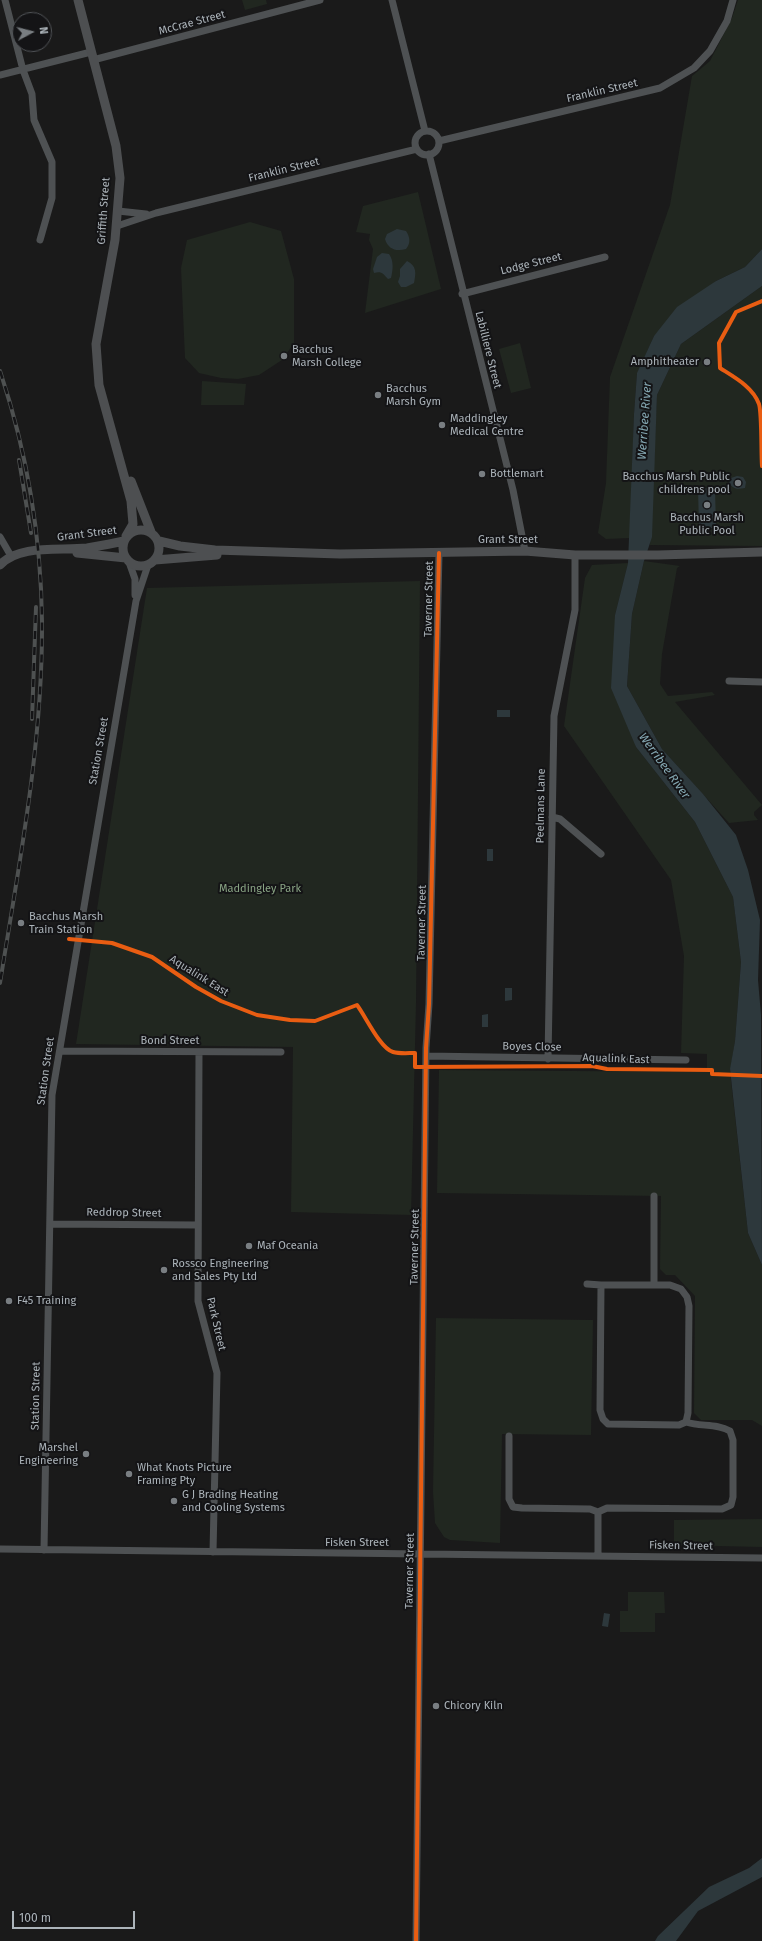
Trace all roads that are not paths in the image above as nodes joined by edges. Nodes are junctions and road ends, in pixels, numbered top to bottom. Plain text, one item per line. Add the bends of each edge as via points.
1 (5, 0) edge
2 (78, 0) edge
3 (320, 0) edge
4 (392, 0) edge
5 (733, 0) edge
6 (92, 56) junction
7 (23, 70) junction
8 (0, 75) edge
9 (425, 131) junction
10 (439, 141) junction
11 (417, 149) junction
12 (429, 154) junction
13 (118, 211) junction
14 (156, 213) junction
15 (117, 226) junction
16 (40, 240) dead end
17 (605, 257) dead end
18 (462, 294) junction
19 (104, 402) junction
20 (151, 532) junction
21 (0, 537) edge
22 (125, 539) junction
23 (159, 541) junction
24 (53, 550) junction
25 (525, 551) junction
26 (254, 552) junction
27 (762, 552) edge
28 (439, 553) junction
29 (574, 555) junction
30 (11, 556) junction
31 (127, 560) junction
32 (151, 563) junction
33 (0, 565) edge
34 (136, 601) junction
35 (729, 681) dead end
36 (762, 682) edge
37 (552, 817) junction
38 (601, 854) dead end
39 (60, 1051) junction
40 (199, 1052) junction
41 (280, 1052) dead end
42 (426, 1056) junction
43 (548, 1059) junction
44 (686, 1060) dead end
45 (654, 1196) dead end
46 (50, 1224) junction
47 (198, 1226) junction
48 (587, 1284) dead end
49 (654, 1284) junction
50 (601, 1285) junction
51 (686, 1422) junction
52 (509, 1436) dead end
53 (598, 1512) junction
54 (0, 1549) edge
55 (44, 1550) junction
56 (213, 1552) junction
57 (420, 1554) junction
58 (598, 1556) junction
59 (762, 1558) edge
60 (416, 1941) edge

1 - 7 street
2 - 6 main road, Griffith Street
3 - 6 street, McCrae Street
4 - 9 street
5 - 10 street, Franklin Street via 727,21 710,51 694,68 675,81 660,88
6 - 7 street, McCrae Street
6 - 13 main road, Griffith Street via 116,146 120,178
7 - 8 street, McCrae Street
7 - 16 street via 32,94 34,120 50,158 52,170 52,198
9 - 10 street via 434,133
9 - 11 street via 417,136
10 - 12 street via 436,150
11 - 12 street
11 - 14 street, Franklin Street
12 - 18 street, Labilliere Street
13 - 14 street, Franklin Street
13 - 15 main road, Griffith Street
14 - 15 street, Franklin Street
15 - 19 main road, Griffith Street via 96,344 96,370
17 - 18 street, Lodge Street
18 - 25 street, Labilliere Street via 513,490
19 - 20 main road, Griffith Street
19 - 22 main road, Griffith Street via 131,501 133,524
20 - 22 main road via 138,529
20 - 23 main road
21 - 30 street
22 - 24 main road, Grant Street via 87,548
22 - 31 main road via 123,551
23 - 26 main road, Grant Street via 180,546
23 - 32 main road via 159,550
24 - 30 main road via 25,551
24 - 31 main road, Grant Street
25 - 28 main road, Grant Street
25 - 29 main road, Grant Street
26 - 28 main road, Grant Street
26 - 32 main road, Grant Street
27 - 29 main road, Grant Street
28 - 42 street, Taverner Street via 430,996
29 - 37 street, Peelmans Lane via 574,610 554,716
30 - 33 main road
31 - 32 main road via 138,566
31 - 34 street, Station Street via 135,579
32 - 34 street, Station Street
34 - 39 street, Station Street
35 - 36 street
37 - 38 street via 560,819
37 - 43 street, Peelmans Lane
39 - 40 street, Bond Street
39 - 46 street, Station Street via 52,1095
40 - 41 street, Bond Street
40 - 47 street, Park Street
42 - 43 street, Boyes Close
42 - 57 street, Taverner Street
43 - 44 street, Boyes Close
45 - 49 street
46 - 47 street, Reddrop Street
46 - 55 street, Station Street
47 - 56 street, Park Street via 198,1301 217,1373
48 - 50 street
49 - 50 street
49 - 51 street via 681,1289 687,1297 689,1306
50 - 51 street via 600,1410 603,1420 608,1424 679,1425
51 - 53 street via 697,1426 720,1426 730,1431 733,1440 731,1505 722,1509 607,1508
52 - 53 street via 509,1499 513,1506 590,1509
53 - 58 street
54 - 55 street, Fisken Street
55 - 56 street, Fisken Street
56 - 57 street, Fisken Street
57 - 58 street, Fisken Street
57 - 60 street, Taverner Street
58 - 59 street, Fisken Street

